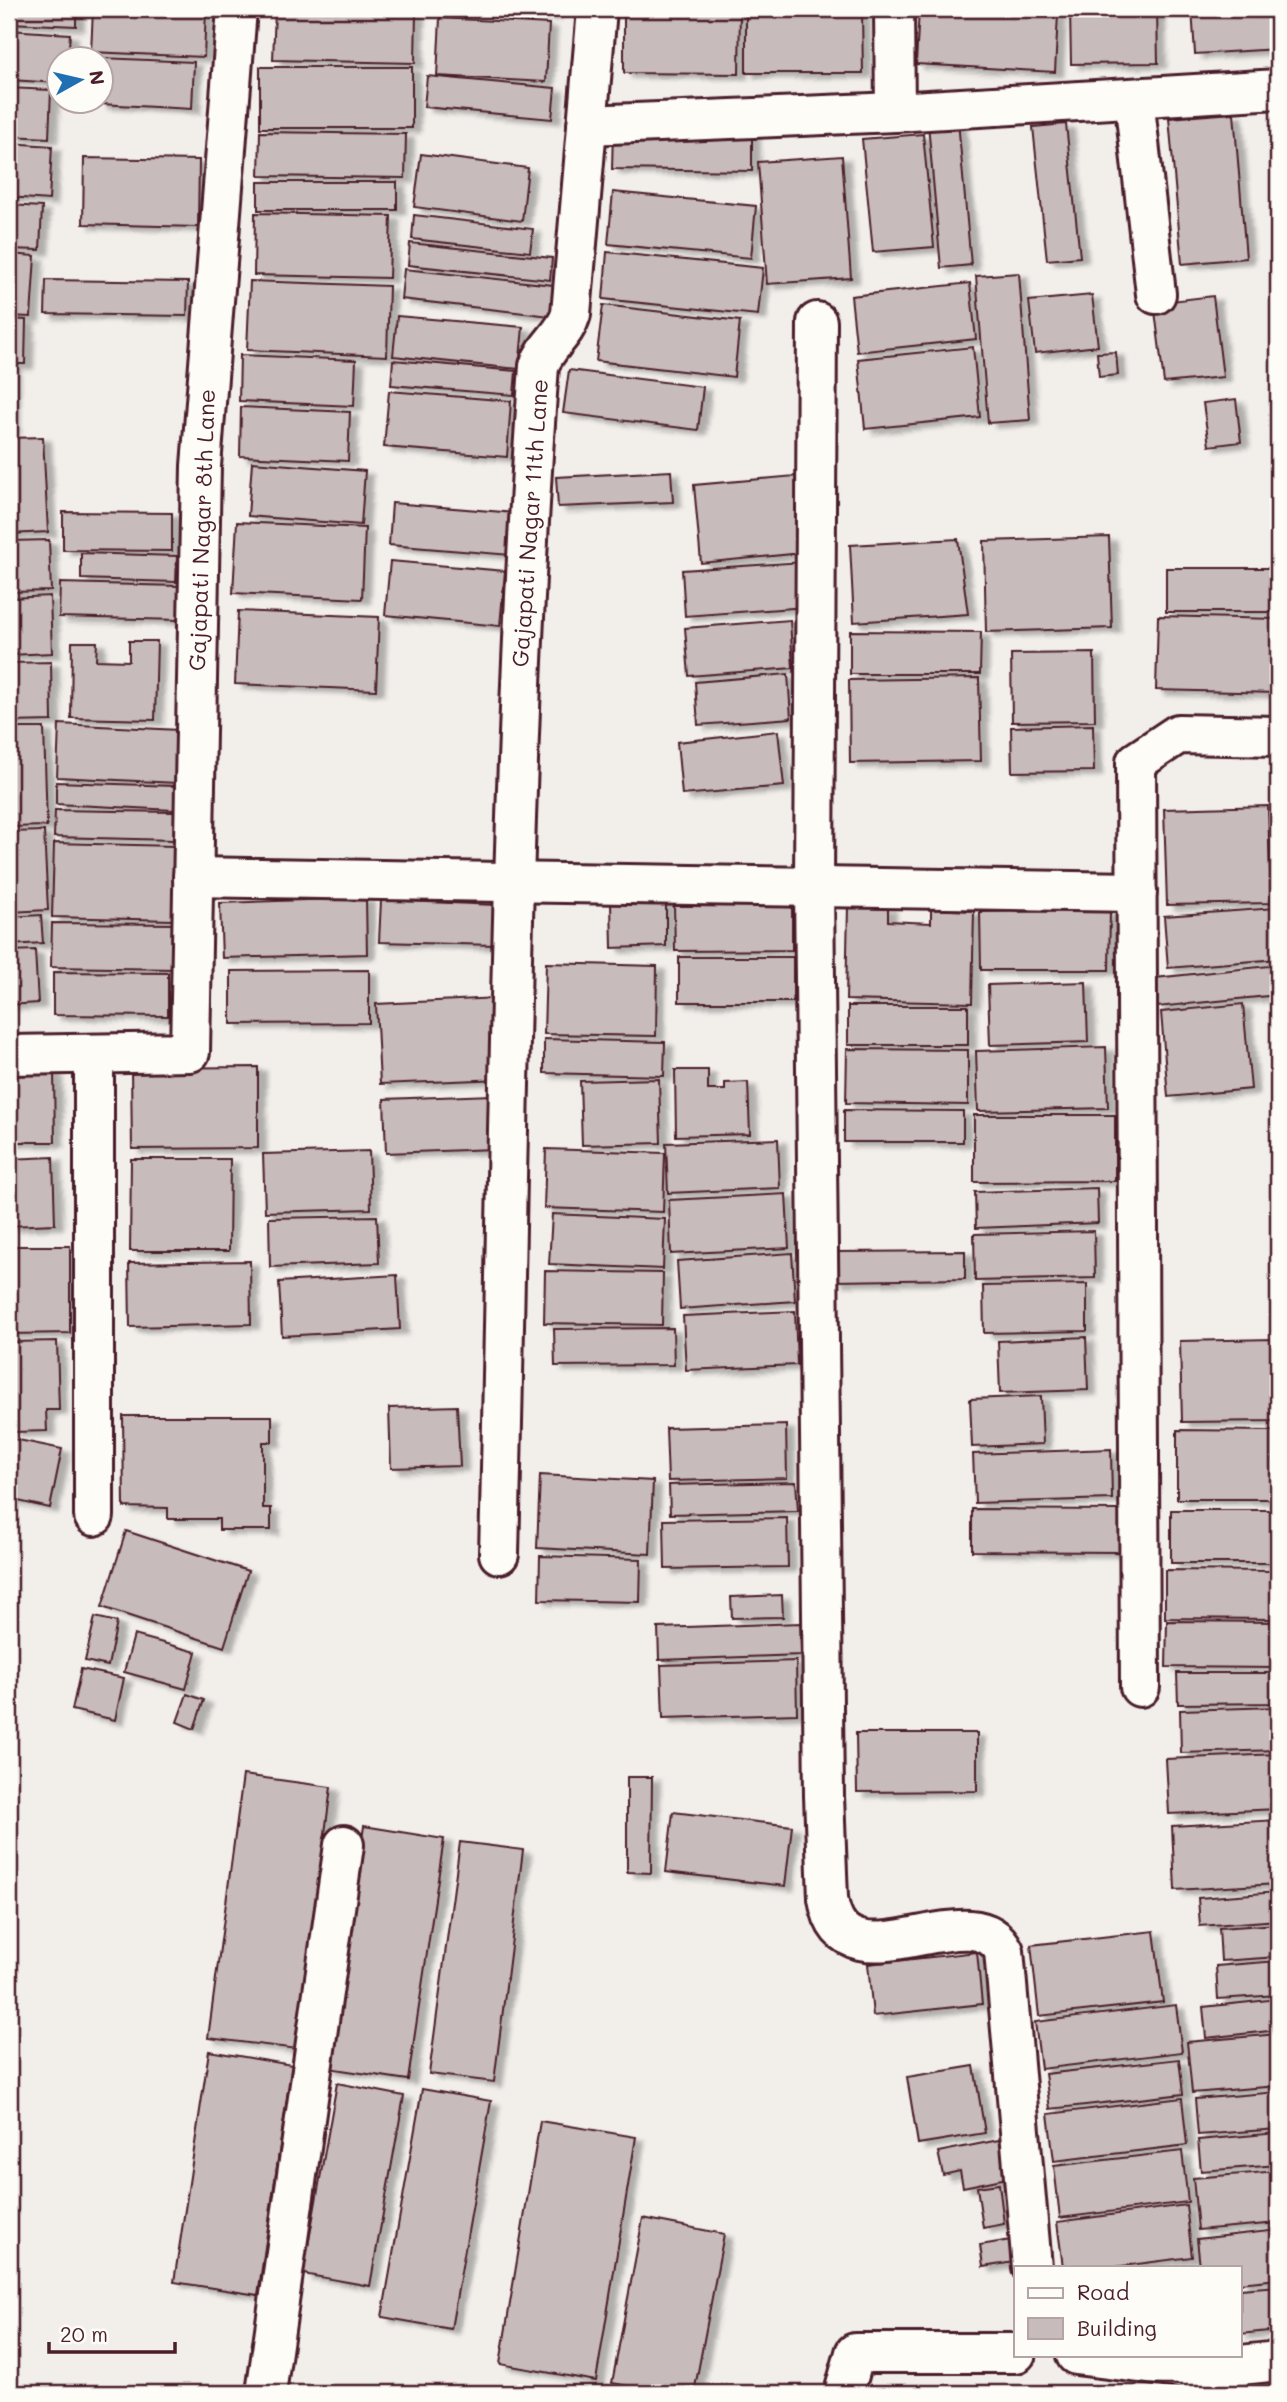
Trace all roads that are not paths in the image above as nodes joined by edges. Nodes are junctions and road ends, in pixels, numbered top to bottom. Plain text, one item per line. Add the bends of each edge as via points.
1 (237, 9) edge
2 (597, 9) edge
3 (894, 9) edge
4 (1278, 89) edge
5 (1134, 98) junction
6 (895, 112) junction
7 (587, 125) junction
8 (1156, 294) dead end
9 (817, 322) dead end
10 (1278, 736) edge
11 (193, 877) junction
12 (515, 881) junction
13 (814, 888) junction
14 (1137, 892) junction
15 (94, 1054) junction
16 (9, 1055) edge
17 (93, 1516) dead end
18 (499, 1554) dead end
19 (1140, 1687) dead end
20 (344, 1845) dead end
21 (1032, 2266) edge
22 (1014, 2353) edge
23 (1084, 2356) edge
24 (1278, 2361) edge
25 (266, 2393) edge
26 (844, 2393) edge

1 - 11 street, Gajapati Nagar 8th Lane via 201,466
2 - 7 street, Gajapati Nagar 11th Lane
3 - 6 street
4 - 5 street
5 - 6 street
5 - 8 street
6 - 7 street
7 - 12 street, Gajapati Nagar 11th Lane via 571,314 539,366 525,568
9 - 13 street
10 - 14 street via 1178,734 1136,762
11 - 12 street
11 - 15 street, Gajapati Nagar 8th Lane via 190,1052
12 - 13 street
12 - 18 street, Gajapati Nagar 11th Lane
13 - 14 street
13 - 21 street via 824,1796 831,1914 837,1927 867,1942 969,1930 991,1934 999,1941 1004,1951
14 - 19 street
15 - 16 street
15 - 17 street
20 - 25 street
22 - 26 street via 855,2353
23 - 24 street via 1195,2370

